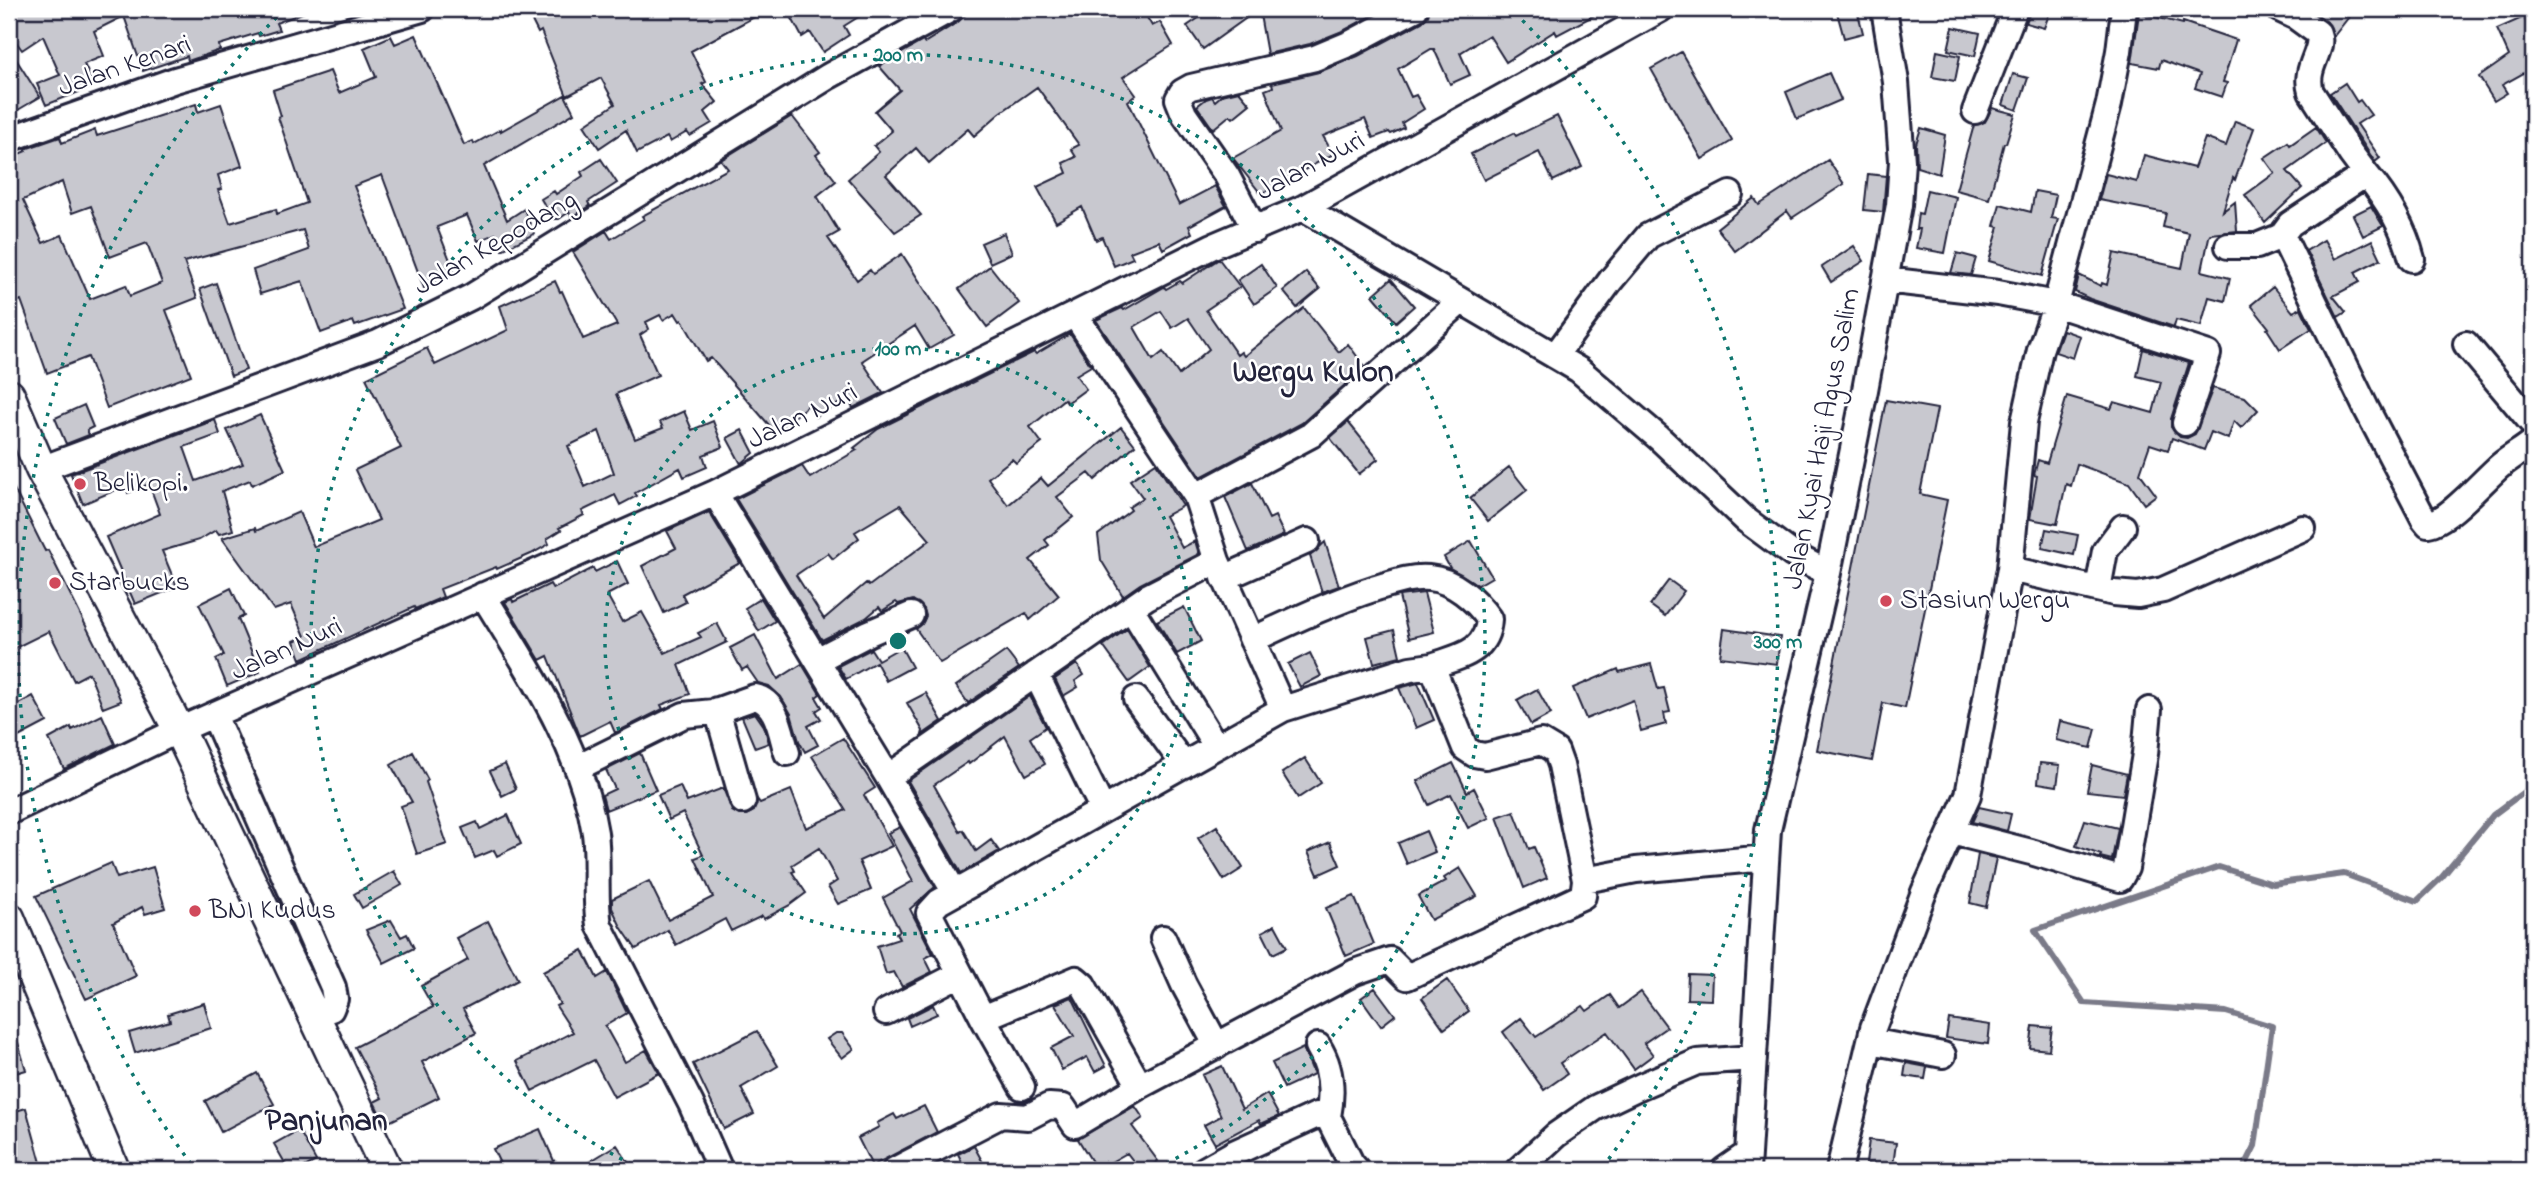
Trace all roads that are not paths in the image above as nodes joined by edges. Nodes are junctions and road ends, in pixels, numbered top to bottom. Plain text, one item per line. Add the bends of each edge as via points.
1 (422, 9) edge
2 (951, 9) edge
3 (1415, 9) edge
4 (1661, 9) edge
5 (1884, 9) edge
6 (2015, 9) edge
7 (2124, 9) edge
8 (2279, 9) edge
9 (1975, 111) dead end
10 (9, 139) edge
11 (2367, 174) junction
12 (1730, 194) dead end
13 (1303, 208) junction
14 (1255, 230) junction
15 (2284, 235) junction
16 (2228, 246) dead end
17 (2412, 259) dead end
18 (1885, 280) junction
19 (1461, 301) junction
20 (2056, 304) junction
21 (1075, 315) junction
22 (2466, 344) dead end
23 (1555, 356) junction
24 (9, 395) edge
25 (2185, 423) dead end
26 (2533, 424) edge
27 (2533, 442) edge
28 (41, 469) junction
29 (715, 493) junction
30 (1196, 496) junction
31 (2123, 527) dead end
32 (2303, 528) dead end
33 (1307, 541) dead end
34 (1221, 569) junction
35 (2010, 569) junction
36 (1828, 573) junction
37 (2098, 589) junction
38 (483, 596) junction
39 (1132, 608) junction
40 (911, 615) dead end
41 (1252, 640) junction
42 (817, 660) junction
43 (1432, 666) junction
44 (1037, 674) junction
45 (1136, 699) dead end
46 (1283, 709) junction
47 (717, 710) junction
48 (2149, 710) dead end
49 (214, 715) junction
50 (179, 730) junction
51 (1216, 746) junction
52 (786, 754) dead end
53 (1184, 765) junction
54 (577, 768) junction
55 (888, 777) junction
56 (743, 801) dead end
57 (1103, 810) junction
58 (9, 812) edge
59 (1952, 832) junction
60 (1766, 858) junction
61 (1585, 880) junction
62 (955, 893) junction
63 (9, 918) edge
64 (1163, 938) dead end
65 (960, 974) junction
66 (886, 1012) dead end
67 (314, 1014) junction
68 (983, 1018) junction
69 (1870, 1041) junction
70 (1217, 1046) junction
71 (1318, 1046) dead end
72 (1943, 1055) dead end
73 (1754, 1058) junction
74 (1140, 1086) junction
75 (1022, 1087) dead end
76 (1328, 1117) junction
77 (1747, 1162) edge
78 (114, 1170) edge
79 (387, 1170) edge
80 (720, 1170) edge
81 (895, 1170) edge
82 (1204, 1170) edge
83 (1357, 1170) edge
84 (1518, 1170) edge
85 (1724, 1170) edge
86 (1839, 1170) edge

1 - 10 street, Jalan Kenari via 174,80
2 - 28 street, Jalan Kepodang via 829,76 471,297 378,342
3 - 14 street via 1315,58 1182,92 1178,99 1184,114 1227,176
4 - 13 street, Jalan Nuri
5 - 18 street, Jalan Kyai Haji Agus Salim via 1902,161
6 - 9 street
7 - 20 street via 2109,104
8 - 11 street via 2318,33 2321,39 2309,71 2311,92
11 - 15 street via 2290,224
11 - 17 street via 2386,199
12 - 23 street via 1648,236
13 - 14 street, Jalan Nuri
13 - 19 street
14 - 21 street, Jalan Nuri
15 - 16 street via 2257,246
15 - 27 street via 2366,408 2428,524 2446,517 2502,464
18 - 20 street
18 - 36 street, Jalan Kyai Haji Agus Salim
19 - 23 street
19 - 30 street via 1311,435
20 - 25 street via 2208,354
20 - 35 street via 2024,422
21 - 29 street, Jalan Nuri
21 - 30 street
22 - 26 street
23 - 36 street via 1601,387 1746,520 1792,554
24 - 28 main road
28 - 50 main road
29 - 38 street, Jalan Nuri
29 - 42 street
30 - 34 street
31 - 37 street via 2105,551
32 - 37 street via 2163,590 2138,595
33 - 34 street
34 - 39 street via 1167,586
34 - 41 street
35 - 37 street
35 - 59 street via 1968,795
36 - 60 street, Jalan Kyai Haji Agus Salim via 1768,830
38 - 49 street, Jalan Nuri
38 - 54 street via 543,694
39 - 44 street
39 - 51 street
40 - 42 street
41 - 43 street via 1337,601 1399,581 1430,578 1460,590 1489,619 1483,642
41 - 46 street
42 - 55 street
43 - 46 street
43 - 61 street via 1465,747 1474,754 1485,756 1541,742 1556,751
44 - 55 street
44 - 57 street
45 - 53 street
46 - 51 street
47 - 52 street via 761,698 772,709
47 - 54 street via 684,715
47 - 56 street
48 - 59 street via 2126,868 2120,879
49 - 50 street, Jalan Nuri
49 - 67 street via 333,987 331,1009
50 - 58 street, Jalan Nuri
50 - 67 main road
51 - 53 street
53 - 57 street
54 - 80 street via 595,834 599,925
55 - 62 street
57 - 62 street
59 - 69 street via 1924,892
60 - 61 street via 1636,870
60 - 73 street, Jalan Kyai Haji Agus Salim
61 - 70 street via 1583,895 1406,977 1390,960 1355,972
62 - 65 street via 929,914
63 - 78 main road
64 - 70 street
65 - 66 street
65 - 68 street
67 - 79 main road
68 - 74 street via 1076,979
68 - 75 street
69 - 72 street
69 - 86 street
70 - 74 street
71 - 76 street via 1331,1079
73 - 77 street, Jalan Kyai Haji Agus Salim
73 - 84 street via 1697,1062 1595,1108
74 - 81 street via 1075,1125 1063,1107 1049,1106 1028,1117 1001,1115
76 - 82 street via 1317,1115
76 - 83 street
77 - 85 street

